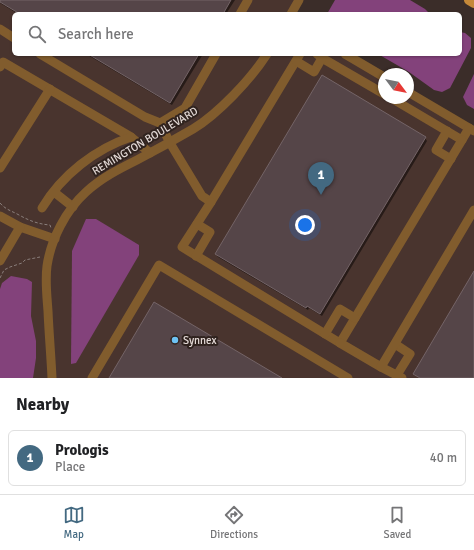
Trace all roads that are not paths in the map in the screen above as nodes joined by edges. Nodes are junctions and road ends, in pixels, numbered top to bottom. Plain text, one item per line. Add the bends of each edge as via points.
1 (248, 0) edge
2 (300, 0) edge
3 (469, 0) edge
4 (474, 3) edge
5 (241, 12) edge
6 (292, 12) edge
7 (300, 12) edge
8 (0, 29) edge
9 (12, 37) edge
10 (43, 56) edge
11 (215, 56) edge
12 (265, 56) edge
13 (320, 56) edge
14 (348, 56) edge
15 (298, 57) edge
16 (0, 67) edge
17 (378, 73) edge
18 (50, 89) junction
19 (378, 90) edge
20 (414, 95) edge
21 (401, 104) edge
22 (160, 123) junction
23 (472, 129) edge
24 (447, 131) junction
25 (131, 137) junction
26 (462, 140) junction
27 (170, 143) junction
28 (150, 153) junction
29 (451, 159) junction
30 (0, 168) edge
31 (54, 192) junction
32 (210, 202) junction
33 (73, 207) junction
34 (42, 208) dead end
35 (474, 210) edge
36 (0, 216) edge
37 (197, 224) junction
38 (20, 226) junction
39 (55, 239) junction
40 (196, 256) junction
41 (0, 261) edge
42 (355, 318) junction
43 (325, 334) junction
44 (340, 343) junction
45 (395, 344) junction
46 (381, 367) junction
47 (399, 377) edge
48 (52, 378) edge
49 (92, 378) edge
50 (348, 378) edge

1 - 5 street
2 - 6 street
2 - 7 street
3 - 4 main road
8 - 9 street
10 - 22 street via 145,117
11 - 22 street via 185,108
12 - 27 street, REMINGTON BOULEVARD via 233,96 194,129
13 - 15 street via 314,72
13 - 19 street
14 - 17 street
15 - 32 street
16 - 18 street via 4,62
18 - 25 street
18 - 30 street
20 - 23 street
21 - 24 street
22 - 27 street
23 - 26 street
24 - 26 street
24 - 29 street via 436,150
25 - 28 street
25 - 31 street via 119,141 80,165
26 - 29 street
27 - 28 street, REMINGTON BOULEVARD
27 - 32 street via 202,196
28 - 33 street, REMINGTON BOULEVARD via 101,180 85,192
29 - 42 street
31 - 33 street
31 - 34 street
32 - 37 street
33 - 39 street, REMINGTON BOULEVARD via 61,224
35 - 45 street
36 - 38 street
37 - 40 street via 210,232
37 - 40 street via 182,248
38 - 39 street
38 - 41 street
39 - 48 street, REMINGTON BOULEVARD via 47,266
40 - 43 street
42 - 43 street via 340,309
42 - 44 street
43 - 44 street
44 - 46 street
45 - 46 street
45 - 47 street via 410,354
46 - 47 street
49 - 50 street via 159,265

